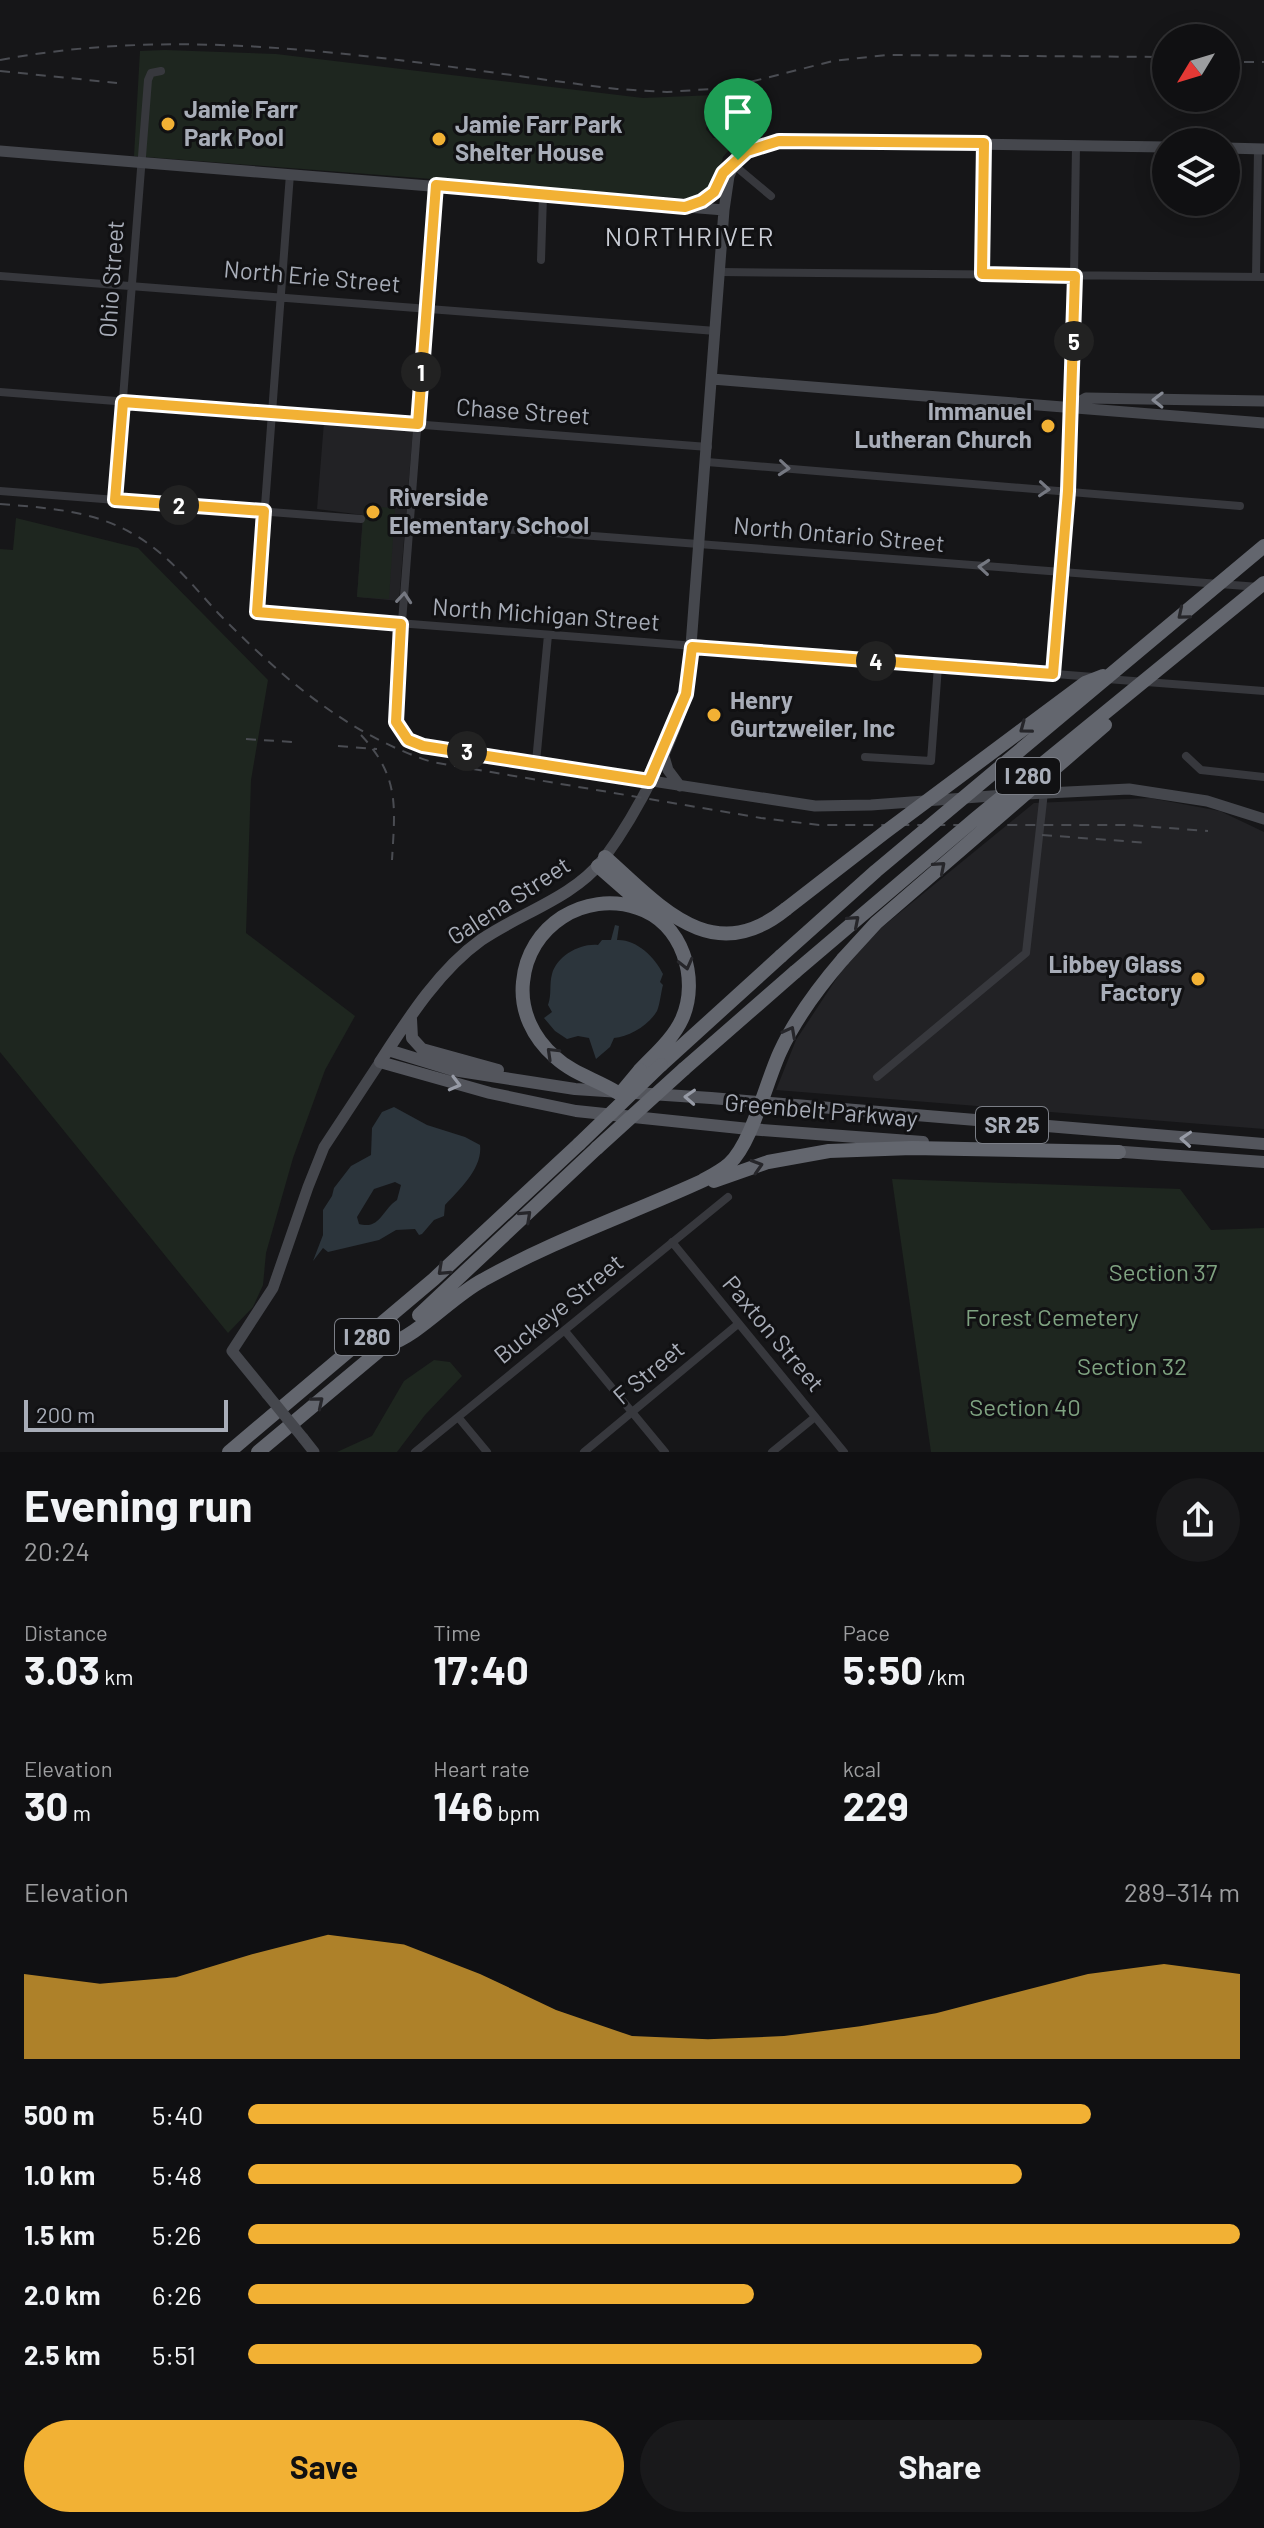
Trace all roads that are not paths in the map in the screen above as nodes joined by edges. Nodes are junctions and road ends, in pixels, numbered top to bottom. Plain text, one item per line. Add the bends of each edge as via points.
1 (161, 71) dead end
2 (984, 143) junction
3 (1076, 146) junction
4 (1152, 147) edge
5 (1240, 148) edge
6 (1261, 149) edge
7 (0, 151) edge
8 (141, 163) junction
9 (734, 165) junction
10 (290, 174) junction
11 (436, 185) junction
12 (543, 195) junction
13 (771, 196) dead end
14 (685, 207) junction
15 (724, 210) junction
16 (541, 260) dead end
17 (720, 272) junction
18 (982, 274) junction
19 (0, 276) edge
20 (1075, 276) junction
21 (1260, 277) edge
22 (131, 285) junction
23 (281, 296) junction
24 (427, 308) junction
25 (716, 331) junction
26 (712, 379) junction
27 (0, 392) edge
28 (1208, 401) junction
29 (1264, 401) edge
30 (123, 402) junction
31 (1072, 406) junction
32 (272, 413) junction
33 (1208, 419) junction
34 (1264, 423) edge
35 (418, 424) junction
36 (708, 447) junction
37 (707, 462) junction
38 (0, 491) edge
39 (1068, 491) junction
40 (115, 500) junction
41 (1240, 506) dead end
42 (264, 511) junction
43 (361, 519) dead end
44 (410, 522) junction
45 (701, 544) junction
46 (1264, 546) edge
47 (1062, 573) junction
48 (1264, 585) edge
49 (401, 624) junction
50 (548, 635) junction
51 (692, 647) junction
52 (938, 666) junction
53 (1114, 672) junction
54 (1053, 674) junction
55 (1264, 691) edge
56 (400, 730) joint
57 (663, 753) junction
58 (1186, 756) dead end
59 (865, 757) dead end
60 (536, 762) junction
61 (1264, 777) edge
62 (649, 781) junction
63 (680, 786) junction
64 (1039, 793) junction
65 (1264, 819) edge
66 (602, 862) junction
67 (656, 917) junction
68 (411, 1019) junction
69 (388, 1050) junction
70 (380, 1062) junction
71 (877, 1077) dead end
72 (575, 1089) junction
73 (618, 1093) junction
74 (761, 1104) junction
75 (749, 1129) junction
76 (579, 1144) junction
77 (1264, 1144) edge
78 (1119, 1152) junction
79 (1264, 1162) edge
80 (728, 1197) dead end
81 (657, 1202) junction
82 (672, 1242) junction
83 (738, 1324) junction
84 (565, 1331) junction
85 (387, 1345) junction
86 (633, 1413) junction
87 (458, 1417) junction
88 (815, 1417) junction
89 (229, 1452) edge
90 (258, 1452) edge
91 (314, 1452) edge
92 (415, 1452) edge
93 (487, 1452) edge
94 (584, 1452) edge
95 (665, 1452) edge
96 (772, 1452) edge
97 (844, 1452) edge

1 - 8 street, Ohio Street via 148,80
2 - 3 main road
2 - 9 main road via 779,141 753,147
2 - 18 street
3 - 4 main road
3 - 20 street
5 - 6 main road
6 - 21 street
7 - 8 main road
8 - 10 main road
8 - 22 street, Ohio Street
9 - 13 street
9 - 14 main road via 723,173 714,192
9 - 15 main road, Galena Street
10 - 11 main road
10 - 23 street
11 - 12 main road
11 - 24 street
12 - 14 main road
12 - 16 street
14 - 15 main road
15 - 17 main road, Galena Street
17 - 18 street
17 - 25 main road, Galena Street
18 - 20 street
19 - 22 street, North Erie Street
20 - 21 street
20 - 31 street
22 - 23 street, North Erie Street
22 - 30 street, Ohio Street
23 - 24 street, North Erie Street
23 - 32 street
24 - 25 street, North Erie Street
24 - 35 street
25 - 26 main road, Galena Street
26 - 31 main road
26 - 36 main road, Galena Street
27 - 30 street, Chase Street
28 - 29 main road
28 -> 31 main road via 1086,398
28 - 33 street
30 - 32 street, Chase Street
30 - 40 street, Ohio Street
31 - 33 main road
31 - 39 street
32 - 35 street, Chase Street
32 - 42 street
33 - 34 main road
35 - 36 street, Chase Street
35 - 44 street
36 - 37 main road, Galena Street
37 -> 39 street
37 - 45 main road, Galena Street
38 - 40 street
39 - 41 street
39 - 47 street
40 - 42 street
42 - 43 street
42 - 49 street, North Michigan Street via 257,612
44 - 45 street, North Ontario Street
49 -> 44 street
47 -> 45 street, North Ontario Street
45 - 51 main road, Galena Street
46 -> 53 highway, I 280, bridge
47 - 48 street, North Ontario Street
47 - 54 street
74 -> 48 highway, bridge via 794,1024 814,993 876,923
85 -> 48 highway, I 280, bridge via 795,972
49 - 50 street, North Michigan Street
49 - 56 street via 395,712
50 - 51 street, North Michigan Street
50 - 60 street
51 - 52 street, North Michigan Street
51 - 57 main road, Galena Street via 686,694
52 - 54 street, North Michigan Street
52 - 59 street via 931,761
53 -> 66 highway, bridge via 1085,683 771,922 753,930 699,929 669,914
53 - 76 highway, I 280, bridge via 876,871
54 - 55 street, North Michigan Street
56 - 60 main road via 423,746
57 - 62 main road, Galena Street
57 - 63 main road
58 - 61 street via 1211,773
60 - 62 main road
62 - 63 main road
62 - 66 main road, Galena Street
63 - 64 main road, bridge via 815,806
64 - 65 main road via 1167,793
64 - 71 street via 1026,953
66 - 67 highway
66 - 68 main road, Galena Street via 565,894 471,948
73 -> 67 highway via 563,1064 538,1039 523,1000 526,964 540,935 574,910 609,903 637,907
67 -> 76 highway, bridge via 685,958 689,997 681,1021
68 - 69 main road, Galena Street
68 - 72 main road via 412,1038 422,1049
69 - 70 main road, Galena Street
69 - 72 main road, Greenbelt Parkway / SR 25 via 453,1070
70 -> 75 main road, Greenbelt Parkway / SR 25 via 576,1111
70 - 91 main road, Galena Street, bridge via 324,1147 273,1288 232,1351
72 - 73 main road, Greenbelt Parkway / SR 25
74 -> 73 main road, Greenbelt Parkway / SR 25
74 - 75 highway
77 -> 74 main road, Greenbelt Parkway / SR 25
75 - 78 main road, Greenbelt Parkway / SR 25
75 - 81 highway via 728,1165
76 -> 89 highway, I 280 via 434,1279
78 - 79 main road, Greenbelt Parkway / SR 25
81 -> 78 highway via 768,1162 829,1151
80 - 82 street, Buckeye Street
81 - 85 highway via 481,1281 402,1341
82 - 83 street, Paxton Street
82 - 84 street, Buckeye Street
83 - 86 street, F Street
83 - 88 street, Paxton Street
84 - 86 street
84 - 87 street, Buckeye Street
90 -> 85 highway, I 280
86 - 94 street, F Street
86 - 95 street
87 - 92 street, Buckeye Street
87 - 93 street
88 - 96 street
88 - 97 street, Paxton Street

